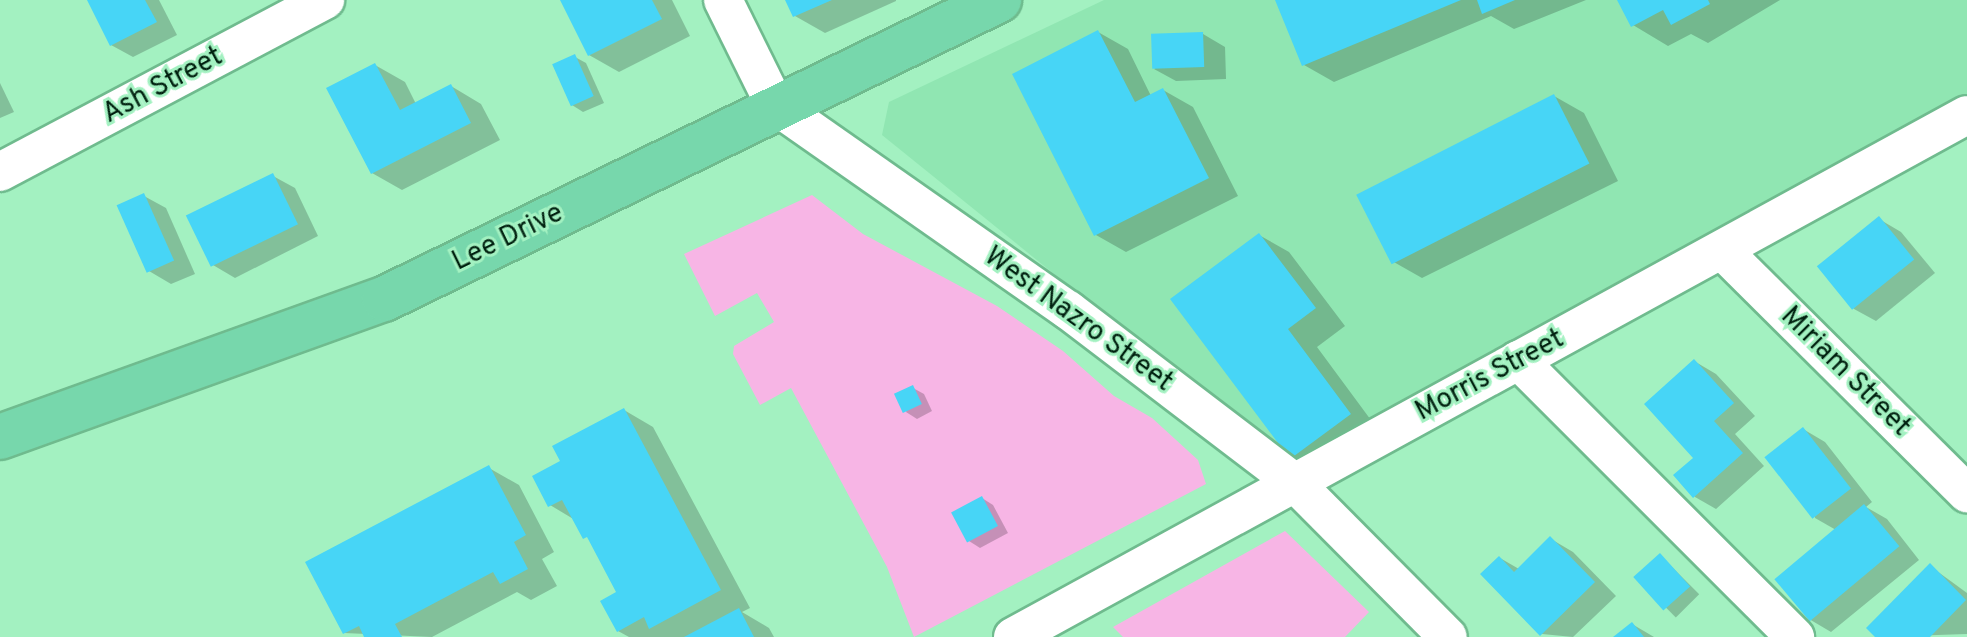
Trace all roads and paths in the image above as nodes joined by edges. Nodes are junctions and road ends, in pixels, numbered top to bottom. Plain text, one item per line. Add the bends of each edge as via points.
1 (325, 0) edge
2 (723, 0) edge
3 (999, 0) edge
4 (775, 105) junction
5 (1967, 115) edge
6 (0, 172) edge
7 (1723, 251) junction
8 (1518, 360) junction
9 (0, 437) edge
10 (1294, 482) junction
11 (1967, 493) edge
12 (1431, 631) edge
13 (1013, 637) edge
14 (1795, 637) edge

1 - 6 street, Ash Street
2 - 4 street, West Nazro Street
3 - 4 main road, Lee Drive
4 - 9 main road, Lee Drive via 384,299
4 - 10 street, West Nazro Street via 1068,310
5 - 7 street, Morris Street
7 - 8 street, Morris Street
7 - 11 street, Miriam Street
8 - 10 street, Morris Street
8 - 14 street
10 - 12 street, West Nazro Street
10 - 13 street, Morris Street

